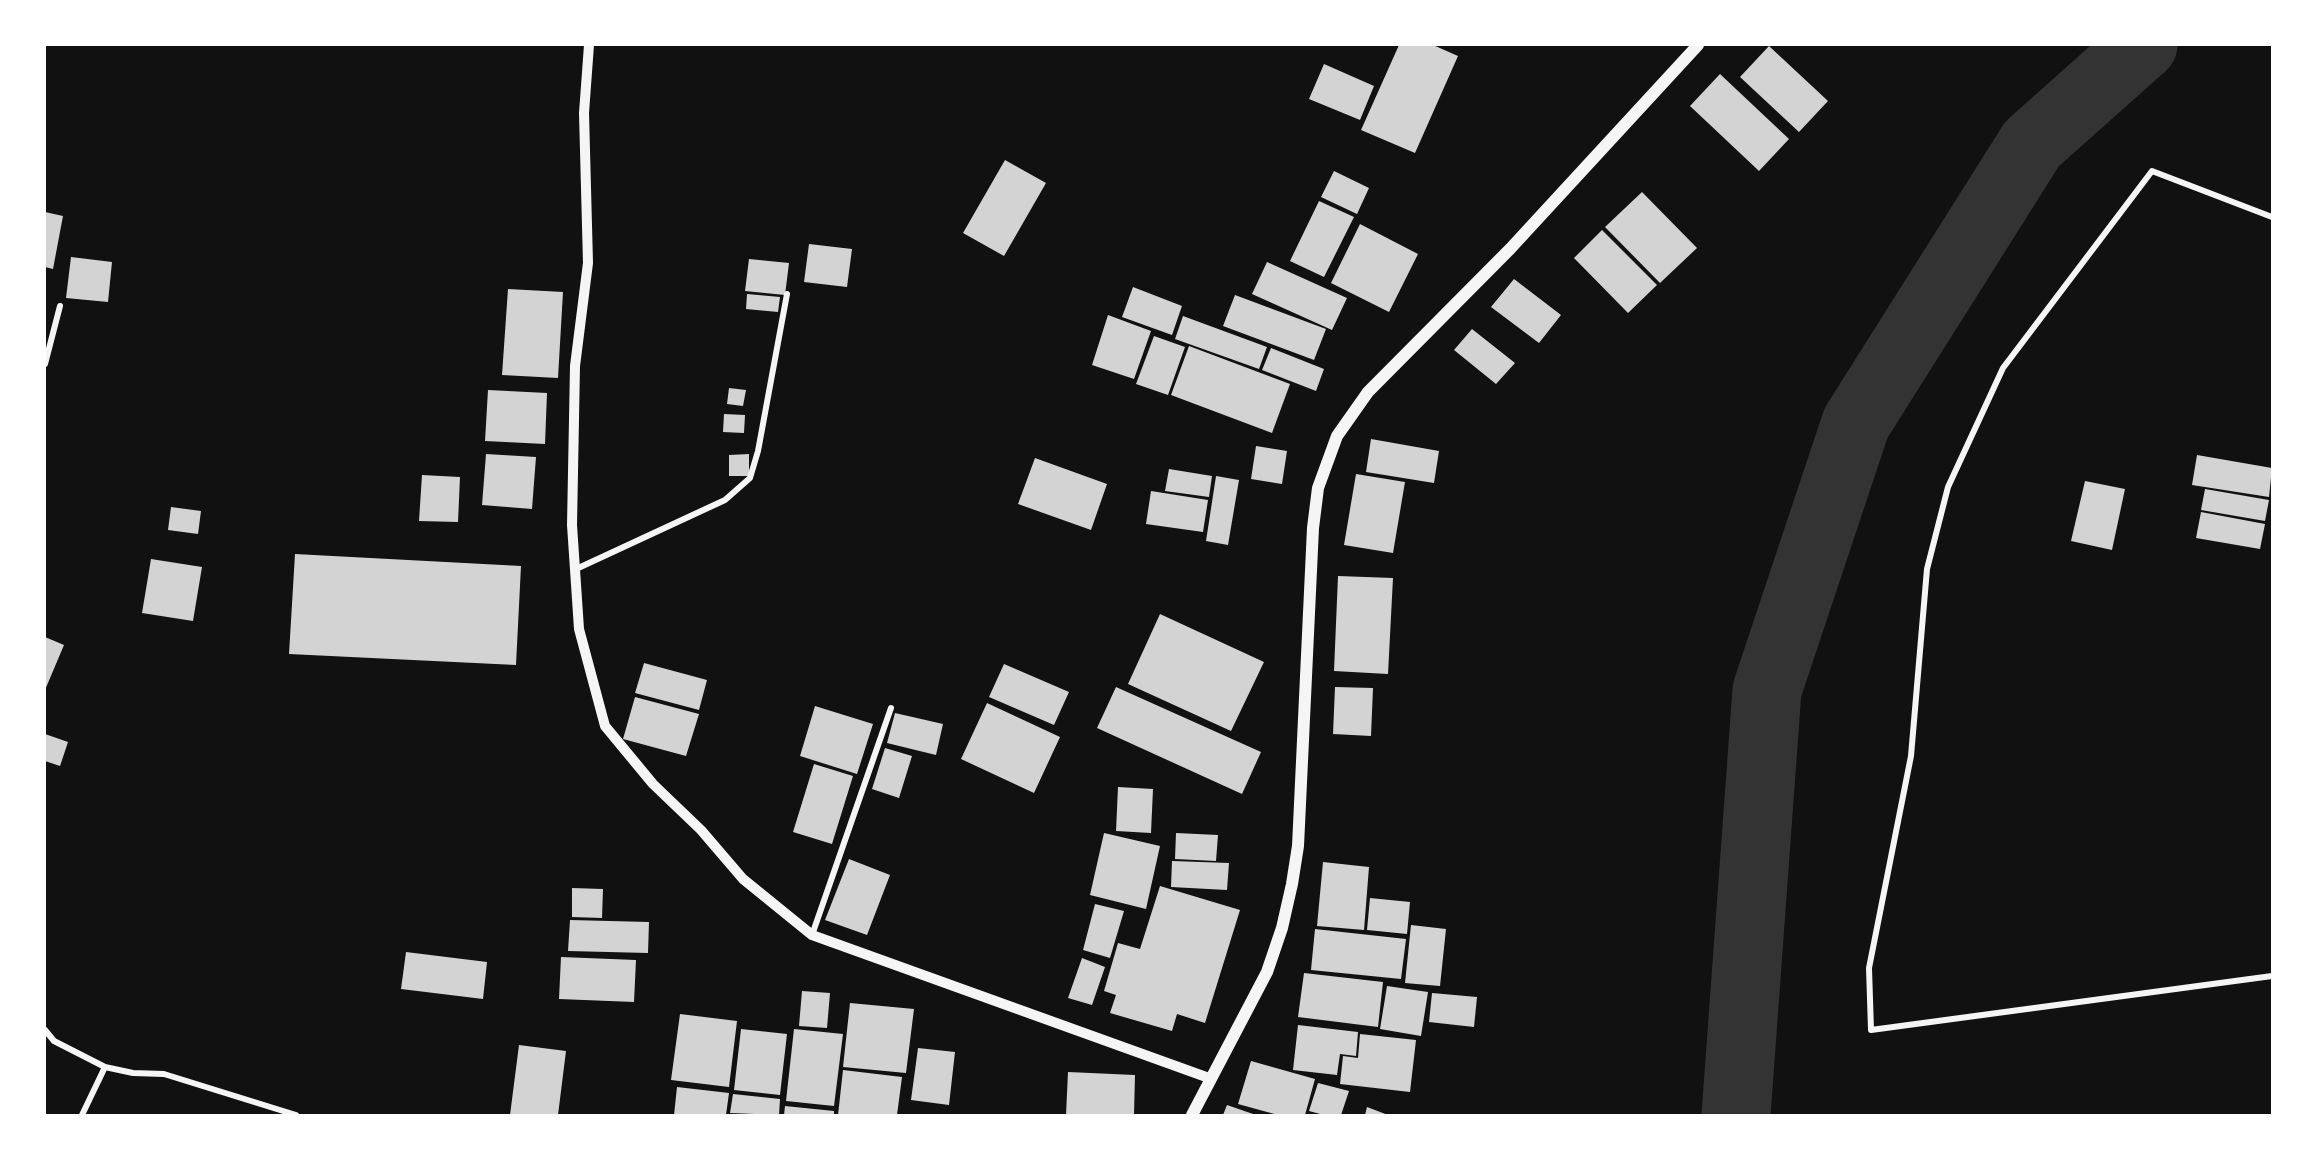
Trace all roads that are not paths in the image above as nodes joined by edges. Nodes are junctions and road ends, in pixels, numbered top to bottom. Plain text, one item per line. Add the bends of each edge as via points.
1 (588, 45) edge
2 (1698, 45) edge
3 (2272, 217) edge
4 (787, 294) dead end
5 (60, 306) dead end
6 (45, 364) edge
7 (573, 571) junction
8 (891, 708) dead end
9 (812, 935) junction
10 (2272, 976) edge
11 (45, 1030) edge
12 (105, 1067) junction
13 (1209, 1078) junction
14 (82, 1115) edge
15 (296, 1115) edge
16 (1192, 1115) edge

1 - 7 street via 584,113 588,263 575,366
2 - 13 main road via 1510,249 1368,392 1336,436 1318,488 1313,528 1298,846 1292,884 1267,972
3 - 10 street via 2152,171 2003,368 1948,487 1927,569 1911,756 1869,968 1871,1030
4 - 7 street via 750,478 725,501
5 - 6 street
7 - 9 street via 579,629 605,726 653,784 701,830 743,879
8 - 9 street
9 - 13 street
11 - 12 street via 54,1041
12 - 14 street
12 - 15 street via 164,1074
13 - 16 main road

